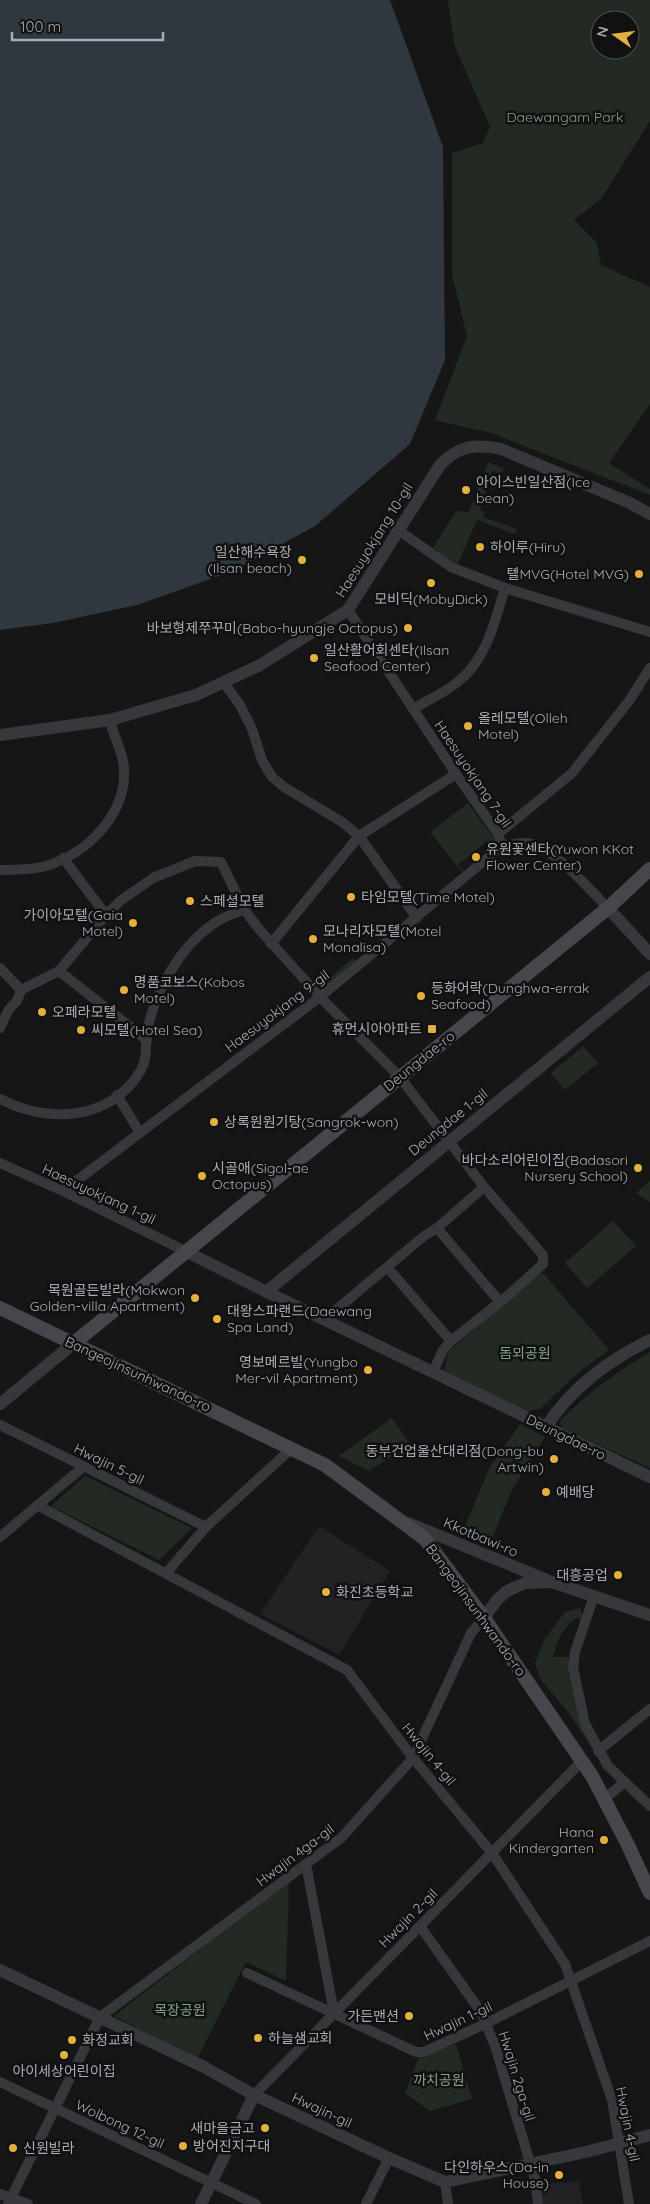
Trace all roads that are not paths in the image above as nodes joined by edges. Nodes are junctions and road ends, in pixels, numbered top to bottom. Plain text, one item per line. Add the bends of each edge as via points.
1 (650, 514) edge
2 (398, 530) junction
3 (505, 588) junction
4 (348, 610) junction
5 (650, 632) edge
6 (650, 668) edge
7 (224, 683) junction
8 (413, 709) junction
9 (110, 720) junction
10 (0, 734) edge
11 (456, 774) junction
12 (498, 834) junction
13 (359, 836) junction
14 (502, 846) junction
15 (63, 858) junction
16 (650, 869) edge
17 (0, 870) edge
18 (608, 908) junction
19 (244, 909) junction
20 (106, 915) junction
21 (417, 918) junction
22 (271, 944) junction
23 (650, 954) edge
24 (0, 968) edge
25 (59, 971) junction
26 (650, 977) edge
27 (21, 990) junction
28 (320, 997) junction
29 (0, 1028) edge
30 (147, 1040) junction
31 (400, 1076) junction
32 (117, 1096) junction
33 (0, 1099) edge
34 (140, 1133) junction
35 (450, 1140) junction
36 (0, 1164) edge
37 (484, 1186) junction
38 (63, 1191) junction
39 (437, 1228) junction
40 (185, 1250) junction
41 (387, 1267) junction
42 (266, 1292) junction
43 (500, 1302) junction
44 (0, 1308) edge
45 (324, 1320) junction
46 (650, 1340) edge
47 (451, 1341) junction
48 (74, 1343) junction
49 (433, 1372) junction
50 (0, 1404) edge
51 (0, 1425) edge
52 (546, 1427) junction
53 (292, 1448) junction
54 (83, 1467) junction
55 (650, 1477) edge
56 (37, 1505) junction
57 (399, 1520) junction
58 (206, 1527) junction
59 (0, 1537) edge
60 (166, 1573) junction
61 (552, 1582) junction
62 (594, 1596) junction
63 (650, 1616) edge
64 (484, 1618) junction
65 (650, 1710) edge
66 (598, 1751) junction
67 (413, 1758) junction
68 (582, 1762) junction
69 (625, 1782) junction
70 (604, 1799) junction
71 (650, 1806) edge
72 (492, 1853) junction
73 (306, 1864) junction
74 (650, 1892) edge
75 (420, 1926) junction
76 (650, 1941) edge
77 (0, 1970) edge
78 (248, 1973) dead end
79 (571, 1980) junction
80 (334, 2013) junction
81 (100, 2017) junction
82 (486, 2024) junction
83 (0, 2082) edge
84 (254, 2095) junction
85 (55, 2109) junction
86 (650, 2134) edge
87 (618, 2143) junction
88 (389, 2158) junction
89 (530, 2164) junction
90 (445, 2182) junction
91 (211, 2183) junction
92 (0, 2194) edge
93 (9, 2201) edge
94 (28, 2204) edge
95 (201, 2204) edge
96 (256, 2204) edge
97 (366, 2204) edge
98 (448, 2204) edge
99 (538, 2204) edge
100 (629, 2204) edge

1 - 2 street, Haesuyokjang 10-gil via 501,449 482,446 450,455 440,465
2 - 3 street via 451,567
2 - 4 street, Haesuyokjang 10-gil
3 - 5 street
3 - 8 street via 490,637 478,660 460,681
4 - 7 street, Haesuyokjang 10-gil via 260,665
4 - 8 street, Haesuyokjang 7-gil
6 - 12 street via 629,701 572,773
7 - 9 street, Haesuyokjang 10-gil via 196,695
7 - 13 street via 240,705 272,777
8 - 11 street, Haesuyokjang 7-gil
9 - 10 street, Haesuyokjang 10-gil
9 - 15 street via 124,766 124,784 118,804 107,824 92,840
11 - 12 street, Haesuyokjang 7-gil
11 - 13 street
12 - 14 street, Haesuyokjang 7-gil
13 - 21 street
13 - 22 street
14 - 18 street, Haesuyokjang 7-gil via 527,843 544,850 572,870
14 - 21 street, Haesuyokjang 9-gil
15 - 17 street via 46,866
15 - 20 street
16 - 18 main road, Deungdae-ro
18 - 23 street
18 - 31 main road, Deungdae-ro
19 - 20 street via 221,862 195,861 153,878
19 - 22 street
19 - 30 street via 215,922 186,950 161,990
20 - 25 street
21 - 28 street, Haesuyokjang 9-gil
22 - 28 street
24 - 27 street
25 - 27 street
25 - 30 street
26 - 35 street, Deungdae 1-gil
27 - 29 street
28 - 31 street
28 - 34 street, Haesuyokjang 9-gil
30 - 32 street via 142,1067
31 - 35 street
31 - 40 main road, Deungdae-ro
32 - 33 street via 88,1112 60,1116 19,1109
32 - 34 street
34 - 38 street, Haesuyokjang 9-gil
35 - 37 street
35 - 42 street, Deungdae 1-gil
36 - 38 street, Haesuyokjang 1-gil
37 - 39 street
37 - 43 street via 543,1255 545,1263
38 - 40 street, Haesuyokjang 1-gil
39 - 41 street
39 - 43 street
40 - 42 street, Deungdae-ro
40 - 48 main road, Deungdae-ro
41 - 45 street
41 - 47 street
42 - 45 street, Deungdae-ro
43 - 47 street
44 - 48 main road, Bangeojinsunhwando-ro
45 - 49 street, Deungdae-ro
46 - 52 street via 585,1381 556,1410
47 - 49 street
48 - 50 street
48 - 53 main road, Bangeojinsunhwando-ro
49 - 52 street, Deungdae-ro
51 - 54 street, Hwajin 5-gil
52 - 55 street, Deungdae-ro
53 - 57 main road, Bangeojinsunhwando-ro via 325,1465
53 - 58 street
54 - 56 street
54 - 58 street, Hwajin 5-gil
56 - 59 street
56 - 60 street, Hwajin 4-gil
57 - 61 street, Kkotbawi-ro
57 - 64 main road, Bangeojinsunhwando-ro via 425,1539
58 - 60 street
60 - 67 street, Hwajin 4-gil via 347,1670
61 - 62 street, Kkotbawi-ro
61 - 64 street, Kkotbawi-ro via 525,1583 507,1591
62 - 63 street, Kkotbawi-ro
62 - 66 street via 573,1667 585,1724
64 - 67 street, Hwajin 4ga-gil via 471,1632
64 - 68 main road, Bangeojinsunhwando-ro
65 - 66 street
66 - 69 street
67 - 72 street, Hwajin 4-gil
67 - 73 street, Hwajin 4ga-gil via 341,1838
68 - 70 main road, Bangeojinsunhwando-ro
68 - 72 street, Hwajin 2-gil
69 - 70 street
69 - 71 street
70 - 74 main road, Bangeojinsunhwando-ro
72 - 75 street, Hwajin 2-gil
72 - 79 street, Hwajin 4-gil via 566,1964
73 - 80 street
73 - 81 street, Hwajin 4ga-gil
75 - 80 street, Hwajin 2-gil
75 - 82 street, Hwajin 2ga-gil via 481,2012
76 - 79 street, Hwajin 1-gil
77 - 81 street, Hwajin-gil
78 - 80 street, Hwajin 1-gil
79 - 82 street, Hwajin 1-gil
79 - 87 street, Hwajin 4-gil via 612,2100
80 - 82 street, Hwajin 1-gil via 416,2052 424,2052
80 - 84 street, Hwajin 2-gil
81 - 84 street, Hwajin-gil
81 - 85 street
82 - 89 street, Hwajin 2ga-gil
83 - 85 street, Wolbong 12-gil
84 - 88 street, Hwajin-gil
84 - 91 street
85 - 91 street, Wolbong 12-gil
85 - 93 street
86 - 87 street
87 - 89 street
87 - 100 street, Hwajin 4-gil
88 - 90 street, Hwajin-gil
88 - 97 street
89 - 90 street
89 - 99 street, Hwajin 2ga-gil
90 - 98 street
91 - 95 street
91 - 96 street, Wolbong 12-gil
92 - 93 street
93 - 94 street

